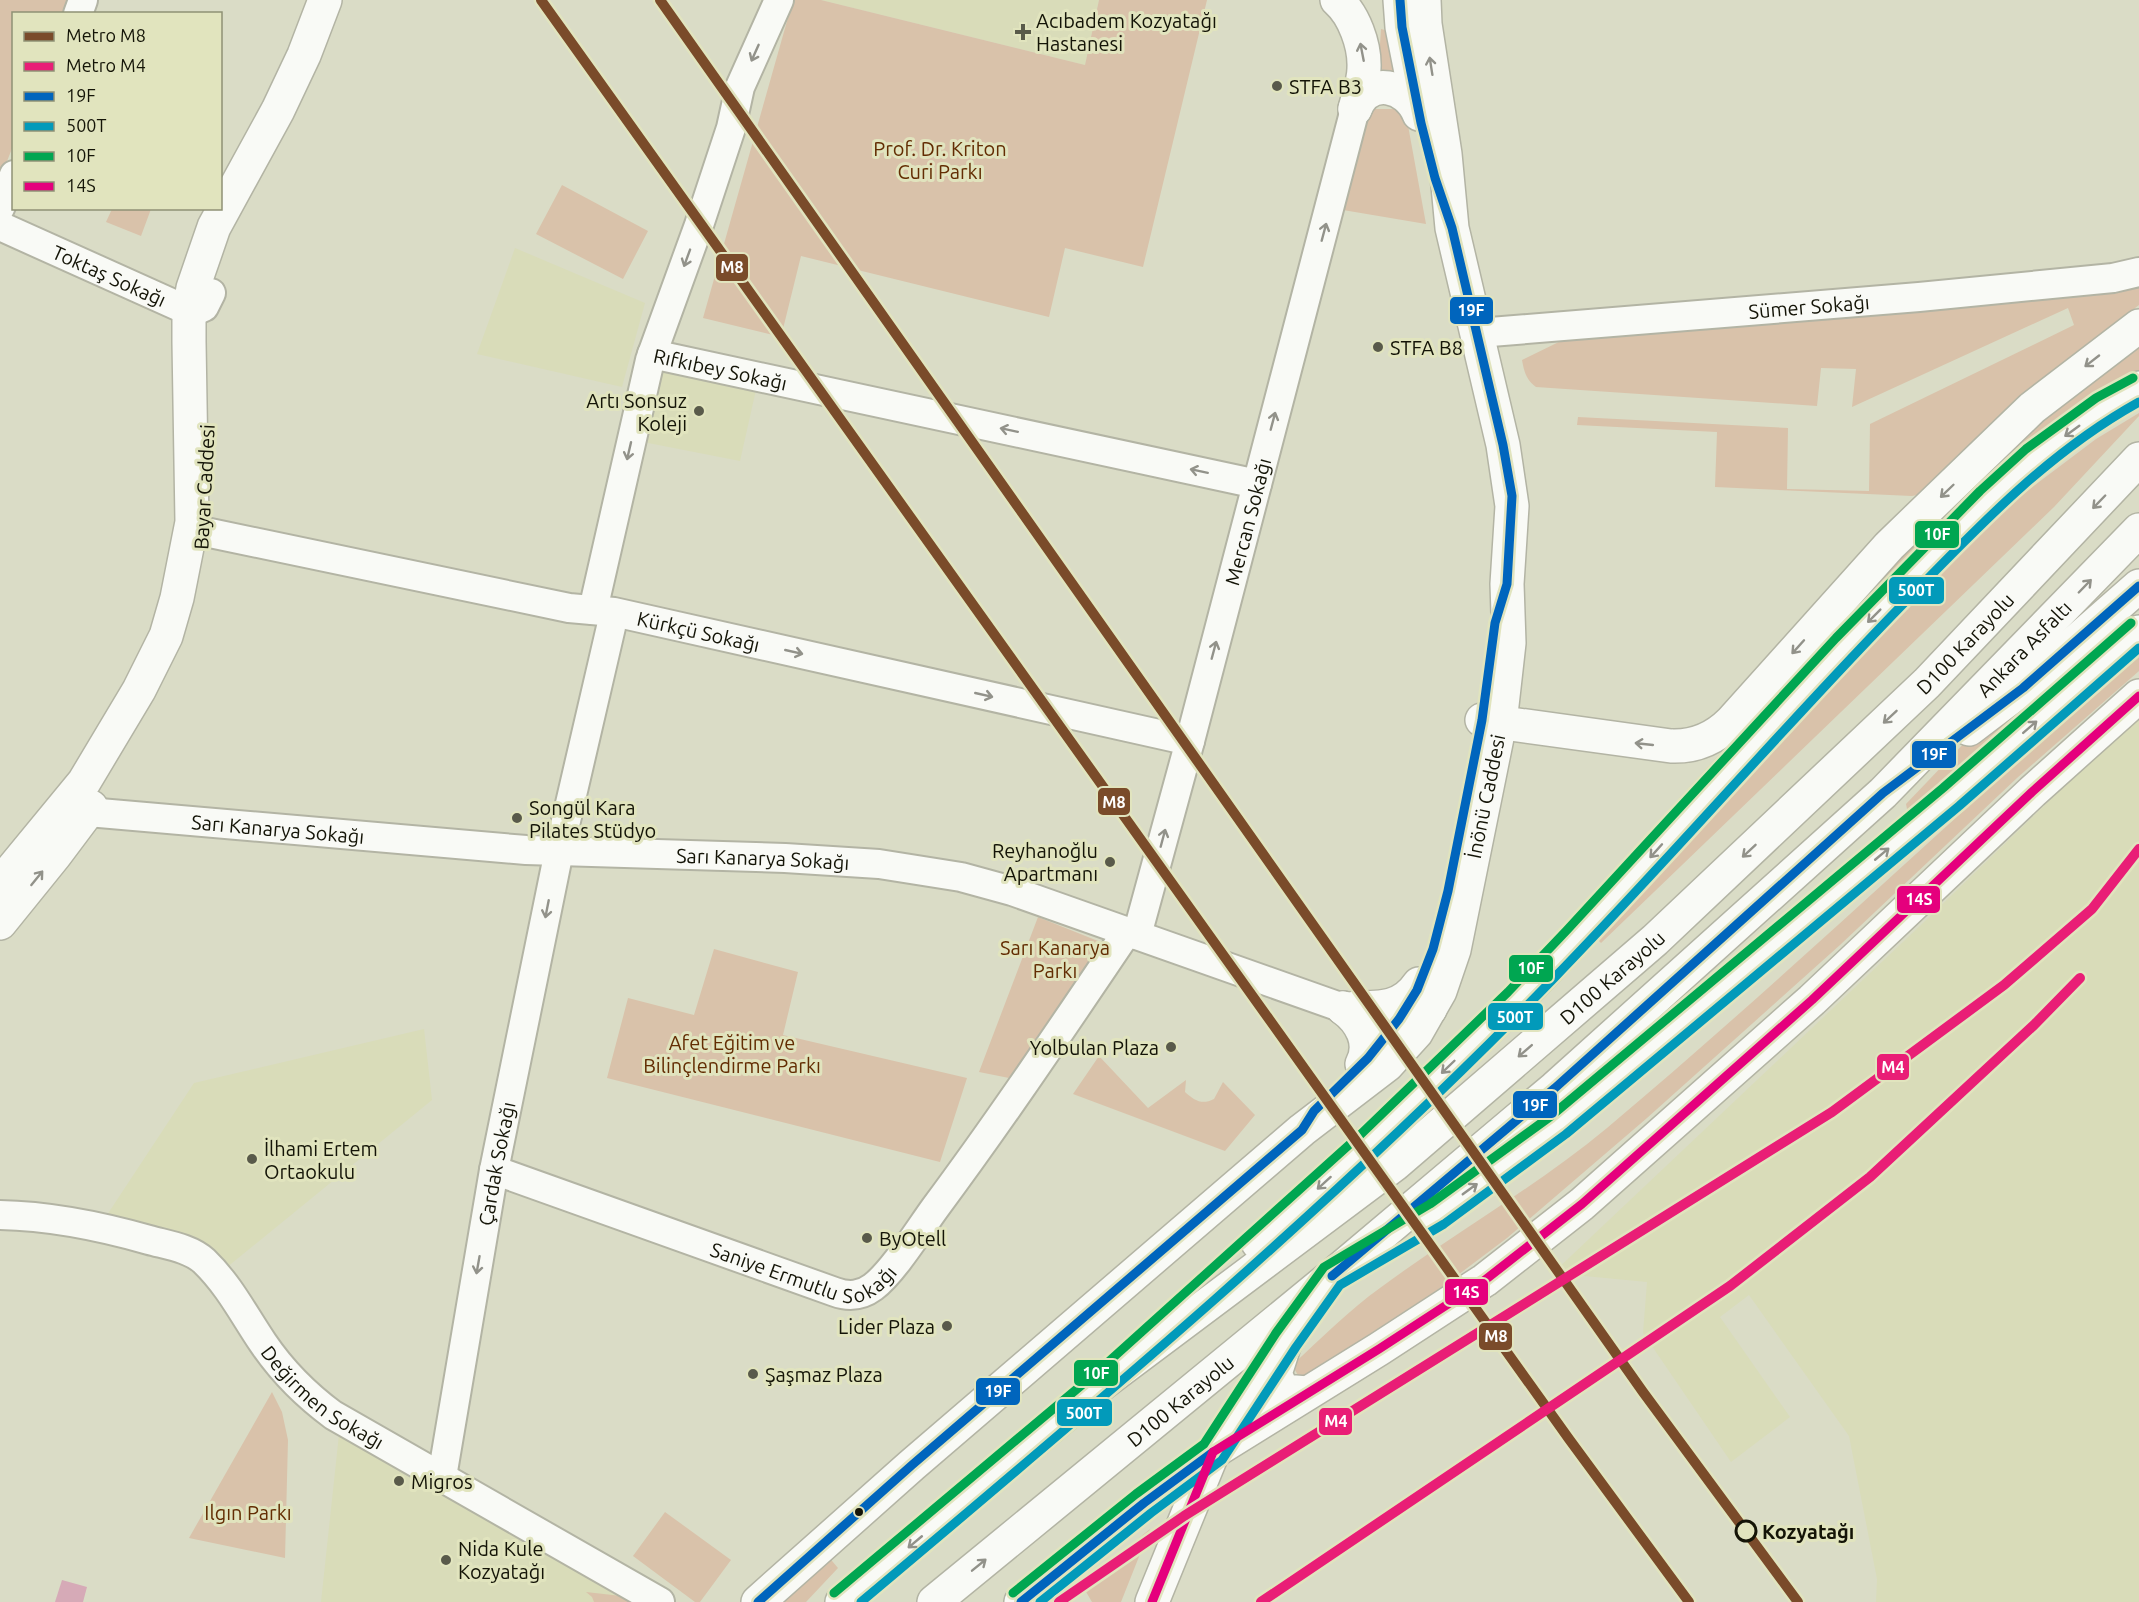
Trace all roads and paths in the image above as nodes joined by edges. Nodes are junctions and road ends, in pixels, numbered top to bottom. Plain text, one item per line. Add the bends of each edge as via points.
1 (325, 0) edge
2 (338, 0) edge
3 (779, 0) edge
4 (1337, 0) edge
5 (1355, 0) edge
6 (1412, 5) edge
7 (304, 54) junction
8 (1355, 109) junction
9 (1419, 114) junction
10 (12, 181) edge
11 (0, 208) edge
12 (0, 226) edge
13 (1452, 228) junction
14 (2139, 272) edge
15 (200, 302) junction
16 (2139, 326) edge
17 (1478, 333) junction
18 (652, 354) junction
19 (2139, 388) edge
20 (2139, 459) edge
21 (1257, 484) junction
22 (2139, 530) edge
23 (198, 531) junction
24 (2139, 586) edge
25 (602, 618) junction
26 (2139, 632) edge
27 (2139, 696) edge
28 (1491, 722) junction
29 (1190, 741) junction
30 (1883, 793) junction
31 (79, 806) junction
32 (559, 851) junction
33 (0, 884) edge
34 (0, 923) edge
35 (1132, 934) junction
36 (1427, 993) junction
37 (1343, 1008) junction
38 (1394, 1026) junction
39 (1362, 1064) junction
40 (1302, 1130) junction
41 (494, 1170) junction
42 (0, 1215) edge
43 (1332, 1276) junction
44 (1286, 1340) junction
45 (1104, 1382) junction
46 (1307, 1393) junction
47 (1213, 1452) junction
48 (442, 1477) junction
49 (660, 1602) edge
50 (758, 1602) edge
51 (842, 1602) edge
52 (934, 1602) edge
53 (1021, 1602) edge
54 (1152, 1602) edge

1 - 7 main road, Bayar Caddesi
2 - 7 main road, Bayar Caddesi
3 -> 18 street via 740,87 731,128
8 -> 4 main road via 1364,69 1362,49 1349,14
5 - 6 main road
6 - 9 main road
13 -> 6 main road, İnönü Caddesi via 1445,154
7 - 15 main road, Bayar Caddesi via 260,144
8 - 9 main road via 1367,92 1387,88 1407,97
21 -> 8 street, Mercan Sokağı
9 - 13 main road
10 - 11 street
12 - 15 street, Toktaş Sokağı
13 - 17 main road, İnönü Caddesi
14 - 17 street, Sümer Sokağı via 2113,279 1918,297
15 - 23 main road, Bayar Caddesi via 207,320
16 -> 28 main road via 2015,424 1889,546 1715,736 1690,745 1671,746
17 - 28 main road, İnönü Caddesi via 1512,496 1507,584 1509,643
21 -> 18 street, Rıfkıbey Sokağı
18 -> 25 street, Rıfkıbey Sokağı
19 -> 45 main road via 2103,408 2033,459 1989,499 1845,646 1516,1000 1359,1152
20 -> 45 main road, D100 Karayolu via 1927,682 1655,940 1395,1164
29 -> 21 street, Mercan Sokağı
30 -> 22 main road, Ankara Asfaltı
23 - 25 street, Kürkçü Sokağı via 566,607
23 - 31 main road, Bayar Caddesi via 190,610 167,677 132,744
24 - 30 main road via 2023,688
25 -> 29 street, Kürkçü Sokağı via 614,612
25 - 32 street, Rıfkıbey Sokağı
43 -> 26 main road via 1437,1214 1558,1125 1951,797
27 - 46 main road via 1820,993 1582,1204 1485,1280
28 - 36 main road, İnönü Caddesi via 1454,950 1447,972
35 -> 29 street, Mercan Sokağı
30 - 43 main road, D100 Karayolu via 1555,1088
31 - 32 street, Sarı Kanarya Sokağı via 494,848
31 - 33 main road, Bayar Caddesi
34 -> 31 main road, Bayar Caddesi via 56,855
32 - 35 street, Sarı Kanarya Sokağı via 893,865 987,884
32 -> 41 street, Çardak Sokağı
35 - 37 street, Sarı Kanarya Sokağı
35 - 41 street, Saniye Ermutlu Sokağı via 947,1192 886,1273 862,1293 835,1292
36 - 37 main road via 1384,1008
36 - 38 main road via 1424,1016 1413,1024
36 - 40 main road via 1416,1033 1398,1055
37 - 38 main road
37 - 39 main road via 1364,1032 1366,1052
38 - 39 main road
39 - 40 main road via 1314,1111
40 - 50 main road
41 -> 48 street, Çardak Sokağı
42 - 48 street, Değirmen Sokağı via 76,1222 196,1255 228,1287 267,1348 311,1397 339,1419
43 - 44 main road
52 -> 43 main road, D100 Karayolu
44 - 46 main road via 1275,1374 1283,1391
44 - 47 main road
45 -> 51 main road, D100 Karayolu
46 - 47 main road
47 - 53 main road
47 - 54 main road
48 - 49 street, Değirmen Sokağı

